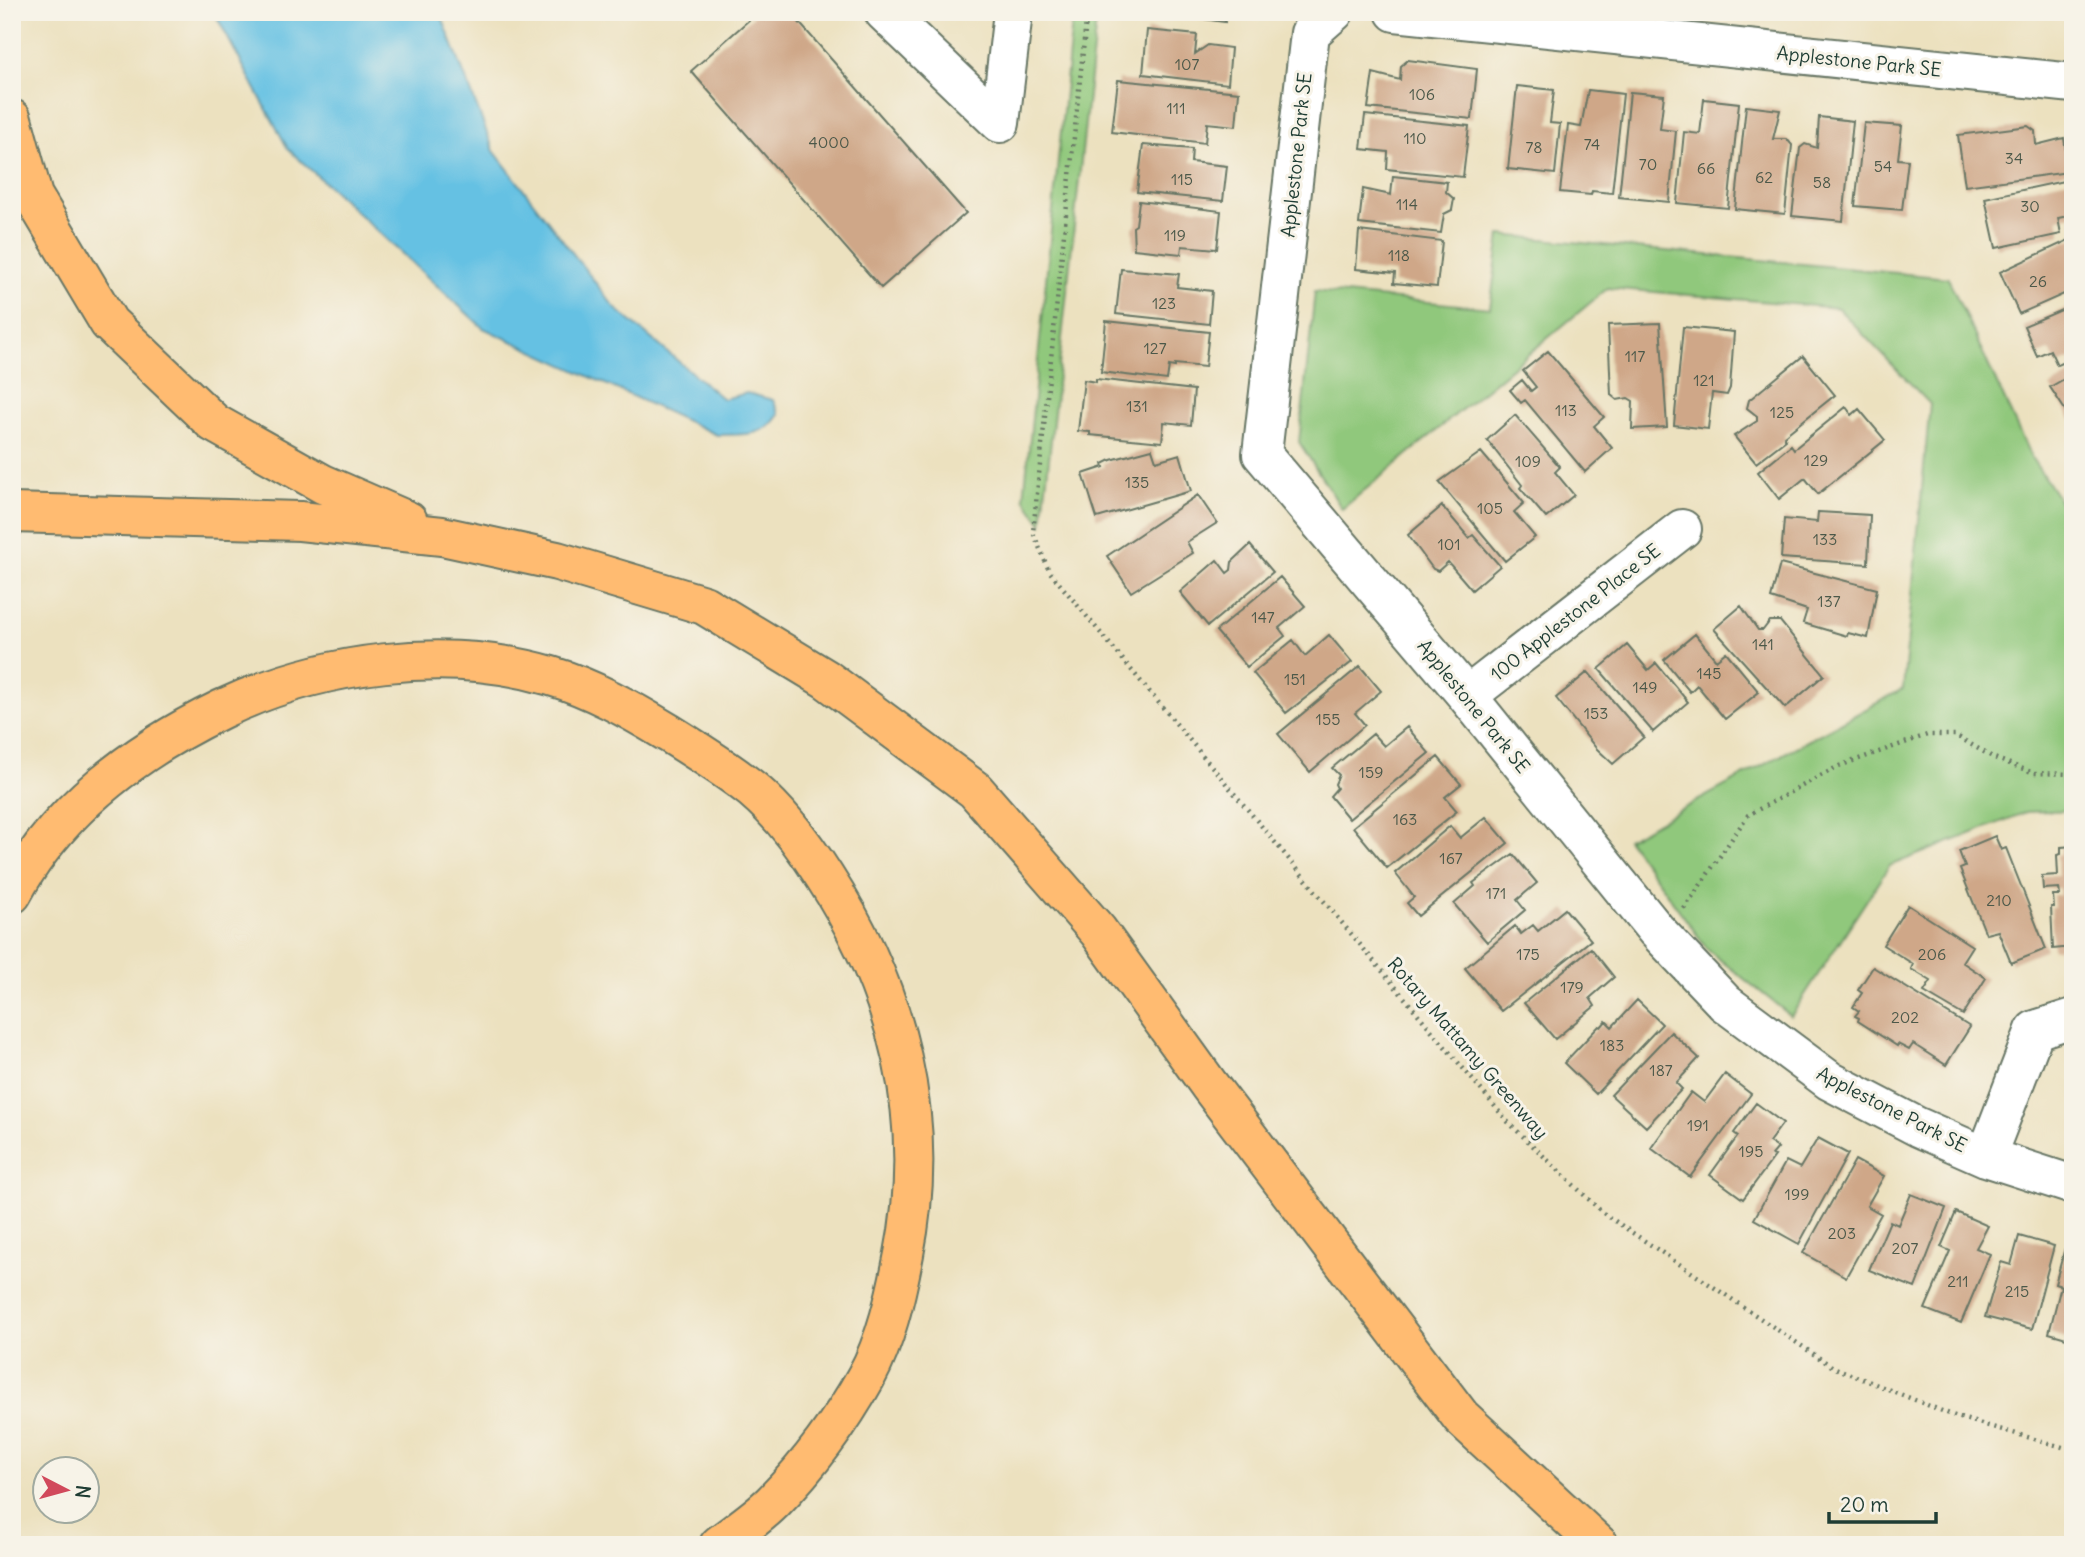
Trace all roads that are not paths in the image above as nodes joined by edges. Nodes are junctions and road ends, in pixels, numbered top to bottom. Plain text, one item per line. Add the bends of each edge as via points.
1 (884, 12) edge
2 (1013, 12) edge
3 (1334, 12) edge
4 (1395, 12) edge
5 (2073, 83) edge
6 (12, 119) edge
7 (12, 513) edge
8 (1682, 529) dead end
9 (442, 536) junction
10 (1467, 696) junction
11 (12, 894) edge
12 (2073, 1018) edge
13 (1986, 1157) junction
14 (2073, 1185) edge
15 (719, 1545) edge
16 (1599, 1545) edge

1 - 2 street via 1000,123
3 - 10 street, Applestone Park SE via 1310,33 1262,454
4 - 5 street, Applestone Park SE
6 - 9 highway via 33,196 109,323 214,423 323,484
7 - 9 highway via 300,521
8 - 10 street, 100 Applestone Place SE
9 - 16 highway via 557,561 704,605 827,679 975,790 1098,930 1461,1417
10 - 13 street, Applestone Park SE via 1656,930 1725,1003 1830,1081
11 - 15 highway via 62,822 117,771 181,729 251,695 323,674 397,662 473,661 551,676 624,705 755,792 816,863 851,918 885,991 906,1065 915,1140 912,1206 896,1297 868,1374 825,1441 771,1504
12 - 13 street via 2035,1030
13 - 14 street, Applestone Park SE

